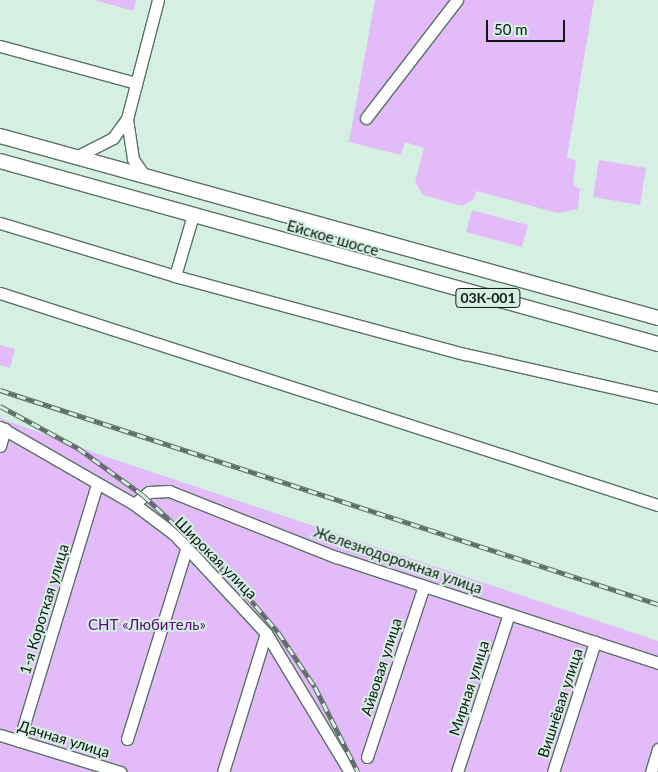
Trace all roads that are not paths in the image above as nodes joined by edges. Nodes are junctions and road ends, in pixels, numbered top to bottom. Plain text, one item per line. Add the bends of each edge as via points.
1 (158, 0) edge
2 (457, 0) edge
3 (0, 46) edge
4 (136, 83) junction
5 (366, 118) dead end
6 (127, 119) junction
7 (1, 136) edge
8 (76, 157) junction
9 (0, 161) edge
10 (144, 175) junction
11 (193, 215) junction
12 (0, 223) edge
13 (175, 276) junction
14 (0, 293) edge
15 (658, 318) edge
16 (658, 344) edge
17 (658, 398) edge
18 (3, 428) edge
19 (0, 446) edge
20 (98, 486) junction
21 (134, 504) junction
22 (658, 505) edge
23 (186, 549) junction
24 (424, 586) junction
25 (509, 614) junction
26 (266, 633) junction
27 (595, 642) junction
28 (658, 663) edge
29 (0, 735) edge
30 (127, 739) dead end
31 (18, 741) junction
32 (658, 749) edge
33 (367, 757) dead end
34 (120, 772) edge
35 (223, 772) edge
36 (350, 772) edge
37 (457, 772) edge
38 (553, 772) edge
39 (650, 772) edge

1 - 4 street
2 - 5 street
3 - 4 street
4 - 6 street
6 - 8 street via 113,138
6 - 10 street via 133,159
7 - 8 main road, Ейское шоссе / 03К-001
8 - 10 main road, Ейское шоссе / 03К-001
9 - 11 main road, Ейское шоссе / 03К-001
10 - 15 main road, Ейское шоссе / 03К-001
11 - 13 street
11 - 16 main road, Ейское шоссе / 03К-001
12 - 13 street
13 - 17 street via 466,354
14 - 22 street
18 - 19 street
18 - 20 street, Широкая улица
20 - 21 street, Широкая улица
20 - 31 street, 1-я Короткая улица
21 - 23 street, Широкая улица via 174,534
21 - 24 street, Железнодорожная улица via 149,492 169,492 336,557
23 - 26 street, Широкая улица
23 - 30 street
24 - 25 street, Железнодорожная улица
24 - 33 street, Айвовая улица
25 - 27 street, Железнодорожная улица
25 - 37 street, Мирная улица
26 - 35 street
26 - 36 street, Широкая улица
27 - 28 street, Железнодорожная улица
27 - 38 street, Вишнёвая улица
29 - 31 street, Дачная улица
31 - 34 street, Дачная улица
32 - 39 street

